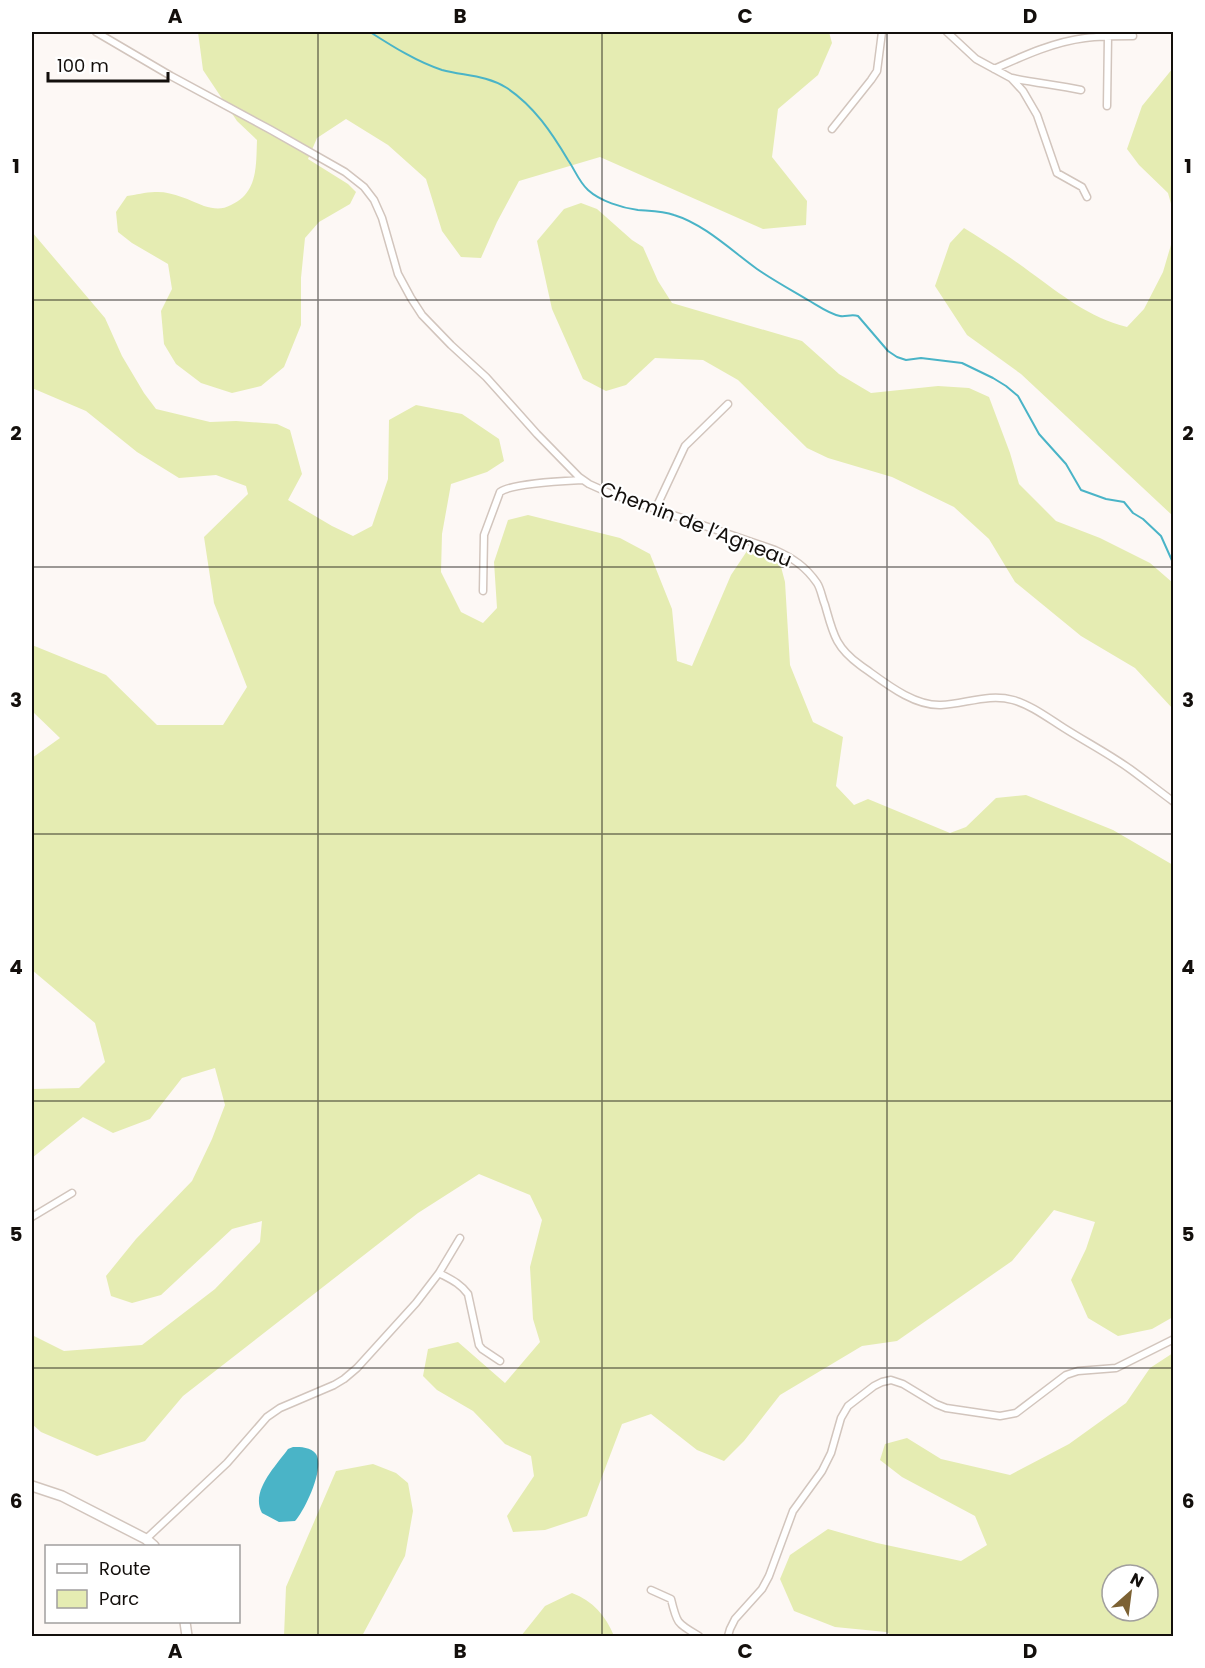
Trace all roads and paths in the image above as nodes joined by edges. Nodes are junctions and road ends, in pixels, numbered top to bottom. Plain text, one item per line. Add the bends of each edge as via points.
1 (96, 32) edge
2 (882, 32) edge
3 (947, 32) edge
4 (1108, 36) junction
5 (1133, 36) dead end
6 (994, 69) junction
7 (1011, 78) junction
8 (1081, 90) dead end
9 (1107, 106) dead end
10 (832, 129) dead end
11 (1087, 197) dead end
12 (728, 404) dead end
13 (583, 480) junction
14 (655, 510) junction
15 (483, 591) dead end
16 (1173, 802) edge
17 (72, 1193) dead end
18 (32, 1217) edge
19 (460, 1238) dead end
20 (438, 1273) junction
21 (1173, 1339) edge
22 (500, 1361) dead end
23 (32, 1486) edge
24 (146, 1539) junction
25 (153, 1545) edge
26 (651, 1590) dead end
27 (699, 1636) edge
28 (728, 1636) edge

1 - 13 street, Chemin de l’Agneau via 345,172 364,187 382,218 398,274 422,315
2 - 10 street via 877,70
3 - 6 street via 976,59
4 - 5 street
4 - 6 street via 1081,38 1044,48
4 - 9 street
6 - 7 street
7 - 8 street
7 - 11 street via 1037,115 1057,172 1082,187
12 - 14 street via 685,446
13 - 14 street, Chemin de l’Agneau
13 - 15 street via 537,483 500,492 484,535
14 - 16 street, Chemin de l’Agneau via 775,550 798,562 819,586 840,647 906,696 941,705 999,697 1017,700 1129,769
17 - 18 street
19 - 20 street
20 - 22 street via 464,1288 479,1346
20 - 24 street via 357,1368 334,1385 267,1417 227,1463
21 - 28 street via 1116,1368 1066,1375 1016,1413 1000,1416 946,1408 891,1380 874,1386 848,1406 822,1471 793,1511 762,1590 735,1619
23 - 24 main road via 62,1496
24 - 25 main road
26 - 27 street via 671,1599 677,1621

